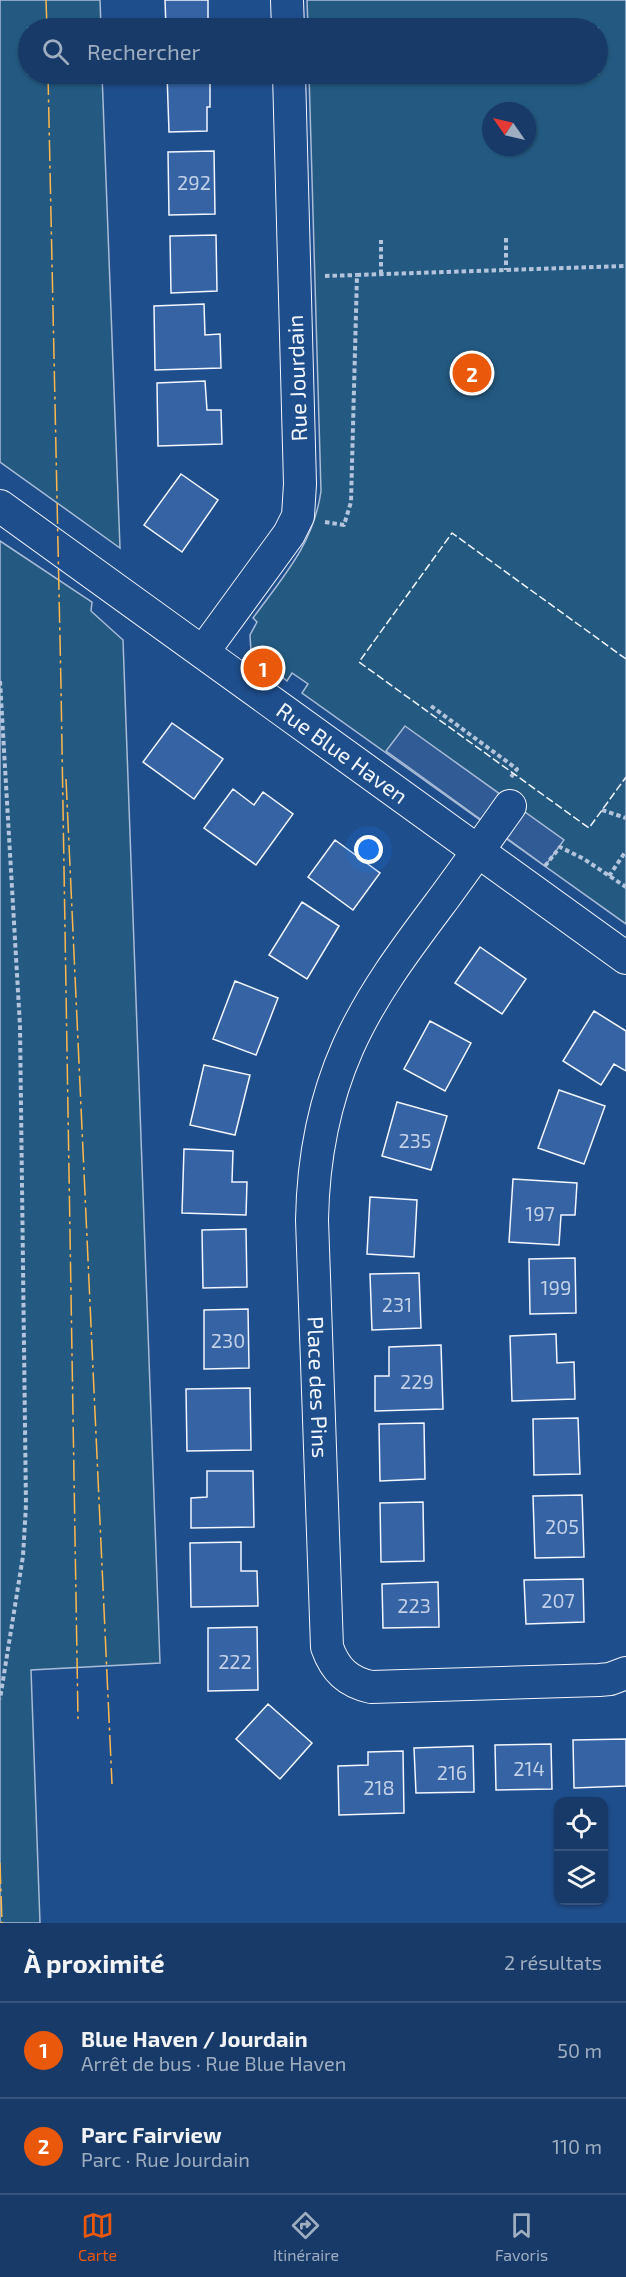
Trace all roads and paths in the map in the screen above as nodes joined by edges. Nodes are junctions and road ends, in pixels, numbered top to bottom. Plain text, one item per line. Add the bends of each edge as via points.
1 (287, 0) edge
2 (288, 18) edge
3 (289, 84) edge
4 (506, 238) dead end
5 (381, 240) dead end
6 (626, 266) edge
7 (506, 270) junction
8 (381, 274) junction
9 (0, 506) edge
10 (298, 516) junction
11 (203, 652) junction
12 (0, 681) edge
13 (431, 706) dead end
14 (509, 793) joint
15 (602, 810) dead end
16 (626, 818) edge
17 (478, 851) junction
18 (626, 851) edge
19 (542, 869) dead end
20 (609, 876) junction
21 (626, 887) edge
22 (626, 958) edge
23 (626, 1673) edge
24 (0, 1699) edge

1 - 2 street
3 - 10 street, Rue Jourdain
4 - 7 path
5 - 8 path
6 - 7 path
7 - 8 path
8 - 10 path via 357,275 351,502 344,525
9 - 11 street, Rue Blue Haven
10 - 11 street, Rue Jourdain via 283,544
11 - 17 street, Rue Blue Haven
12 - 24 path via 20,1026 26,1505 23,1556
13 - 14 path via 517,769
14 - 17 street, Place des Pins
15 - 16 path
17 - 22 street, Rue Blue Haven
17 - 23 street, Place des Pins via 362,1019 339,1068 319,1145 312,1220 327,1647 344,1675 371,1687 599,1680
18 - 20 path
19 - 20 path via 560,847
20 - 21 path

